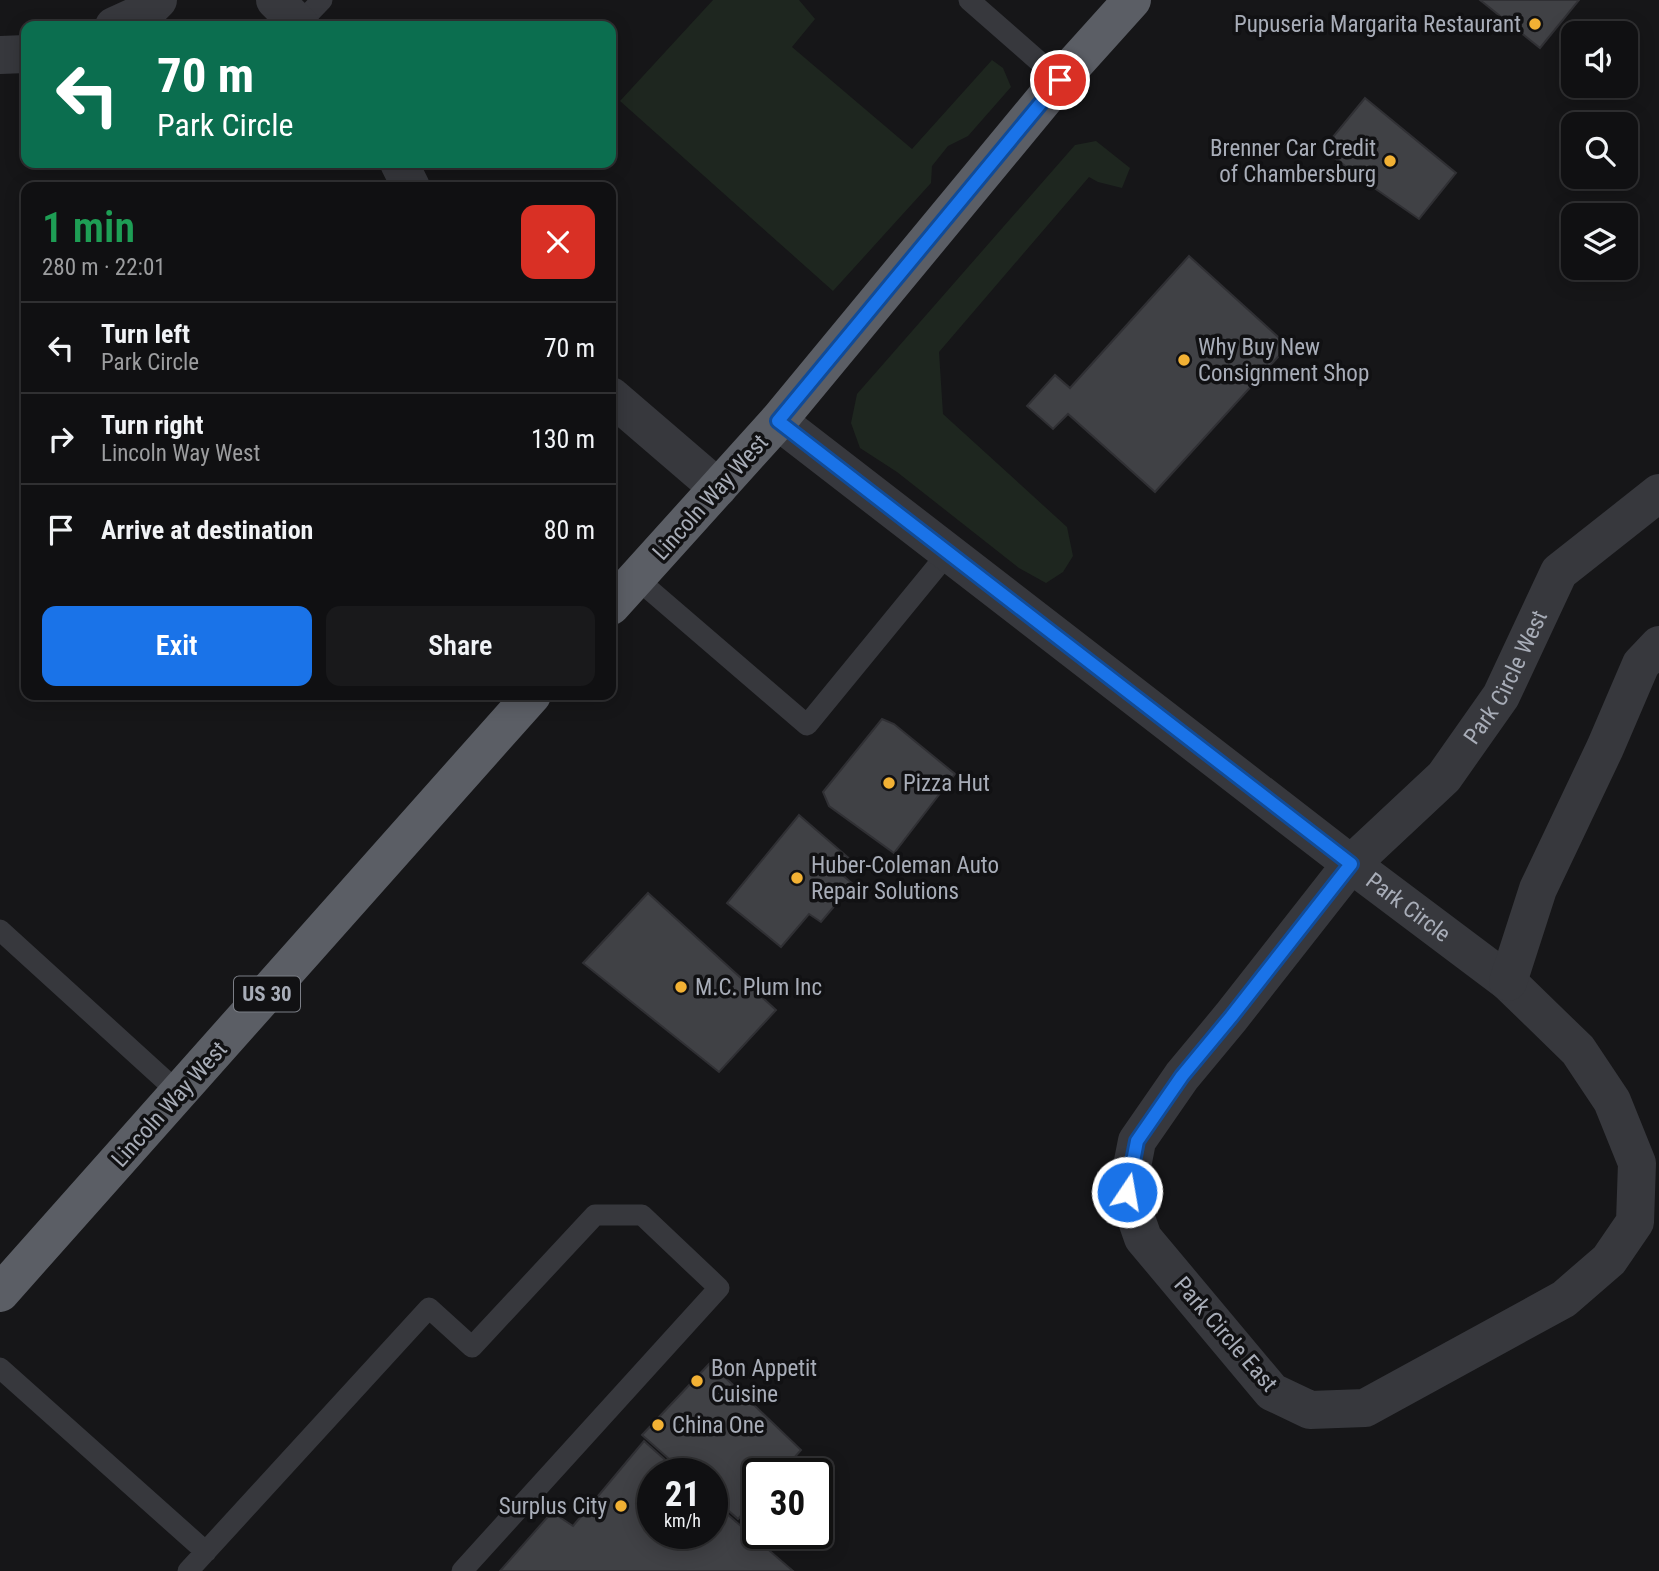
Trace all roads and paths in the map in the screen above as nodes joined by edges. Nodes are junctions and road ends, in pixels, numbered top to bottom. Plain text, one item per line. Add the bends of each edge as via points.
1 (158, 0) edge
2 (969, 0) edge
3 (1132, 0) edge
4 (125, 21) edge
5 (21, 54) edge
6 (0, 55) edge
7 (1060, 80) junction
8 (616, 400) edge
9 (778, 421) junction
10 (718, 488) junction
11 (1659, 493) edge
12 (948, 552) junction
13 (636, 578) junction
14 (616, 601) edge
15 (1659, 645) edge
16 (528, 700) edge
17 (1351, 864) junction
18 (0, 930) edge
19 (1508, 982) junction
20 (179, 1093) junction
21 (0, 1293) edge
22 (0, 1368) edge
23 (206, 1552) junction
24 (188, 1571) edge
25 (462, 1571) edge

1 - 4 street
2 - 7 lane
3 - 7 highway, Lincoln Way West
5 - 6 street
7 - 9 highway, Lincoln Way West
8 - 10 street
9 - 10 highway, Lincoln Way West
9 - 12 street, Park Circle
10 - 13 highway, Lincoln Way West
11 - 17 street, Park Circle West via 1559,572 1501,696 1444,777
12 - 13 lane via 807,724
12 - 17 street, Park Circle
13 - 14 highway, Lincoln Way West
15 - 19 street via 1641,664 1538,889
16 - 20 highway, Lincoln Way West / US 30
17 - 19 street, Park Circle
17 - 19 street, Park Circle East via 1182,1076 1137,1141 1127,1192 1143,1238 1272,1392 1310,1410 1365,1408 1564,1299 1609,1261 1634,1222 1637,1163 1612,1101 1578,1050
18 - 20 lane
20 - 21 highway, Lincoln Way West / US 30
22 - 23 lane
23 - 24 lane
23 - 25 lane via 429,1308 472,1347 595,1215 642,1215 719,1288

